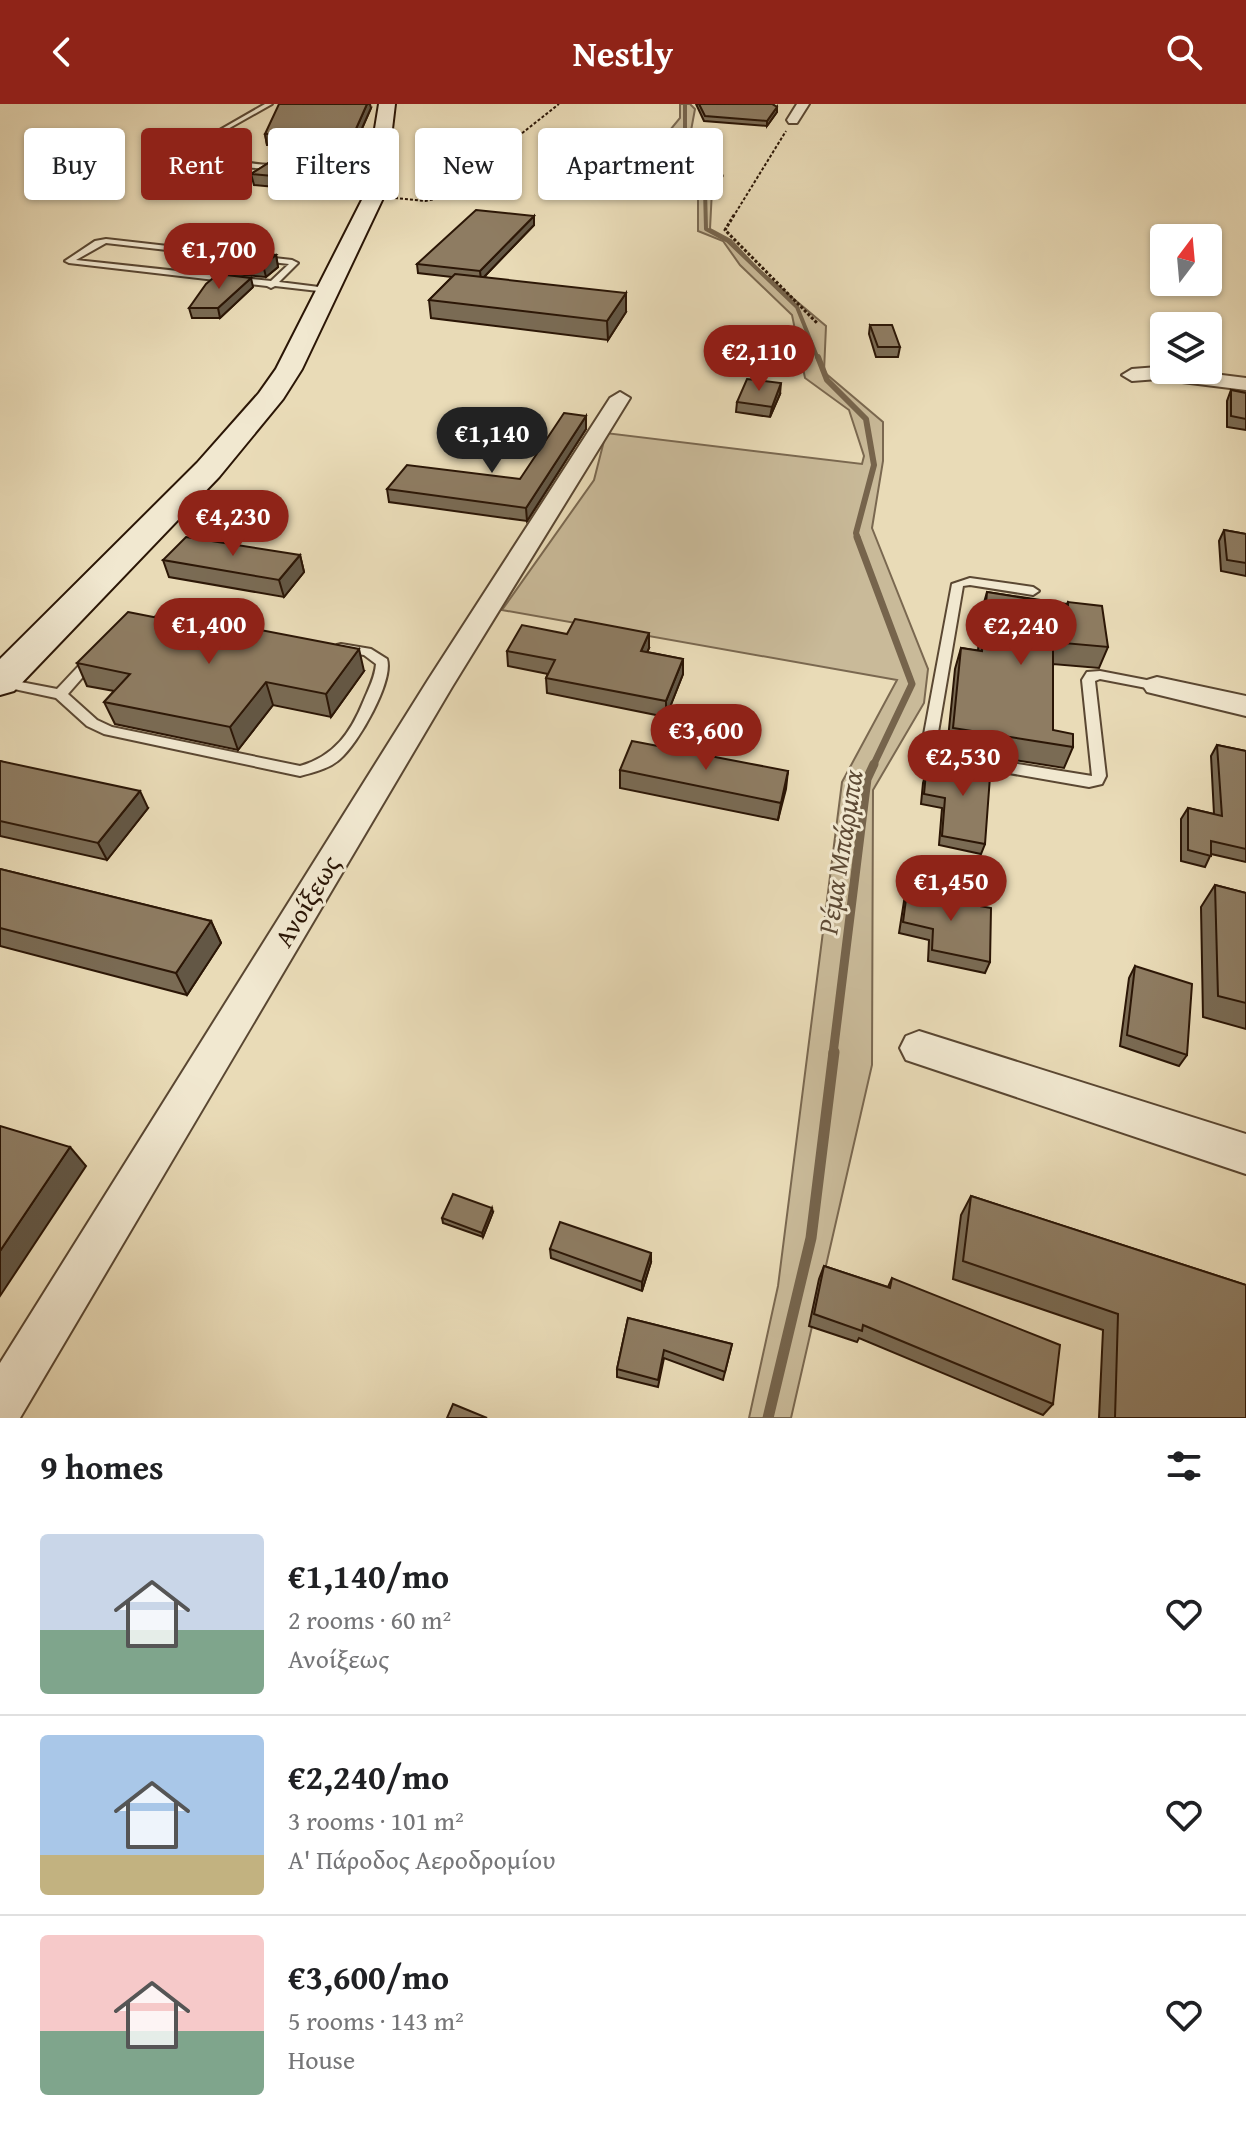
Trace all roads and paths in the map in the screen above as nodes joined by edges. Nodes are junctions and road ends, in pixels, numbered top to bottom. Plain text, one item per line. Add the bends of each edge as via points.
1 (269, 104) edge
2 (387, 104) edge
3 (559, 104) edge
4 (803, 104) edge
5 (793, 120) joint
6 (384, 128) edge
7 (268, 167) edge
8 (399, 198) edge
9 (372, 200) edge
10 (271, 286) junction
11 (327, 290) junction
12 (818, 324) dead end
13 (1132, 375) dead end
14 (1246, 384) edge
15 (620, 398) dead end
16 (1033, 591) dead end
17 (148, 617) edge
18 (258, 634) edge
19 (320, 644) edge
20 (102, 648) edge
21 (0, 682) edge
22 (1157, 686) joint
23 (60, 694) junction
24 (1246, 706) edge
25 (919, 1048) dead end
26 (1246, 1154) edge
27 (0, 1407) edge

1 - 7 lane via 207,139 231,163
2 - 6 main road
3 - 8 path via 440,198
4 - 5 street
5 - 12 path via 725,230
9 - 11 main road
10 - 10 lane via 79,264 69,261 106,241 292,262
10 - 11 lane
11 - 21 main road via 269,399 208,470
13 - 14 street via 1158,373
15 - 27 street, Ανοίξεως
16 - 22 lane via 970,581 958,584 932,751 1097,780 1088,680 1100,675
17 - 18 lane
19 - 23 lane via 367,652 383,662 382,673 351,740 330,763 300,771 109,731
20 - 23 lane
21 - 23 lane
22 - 24 street
25 - 26 street

